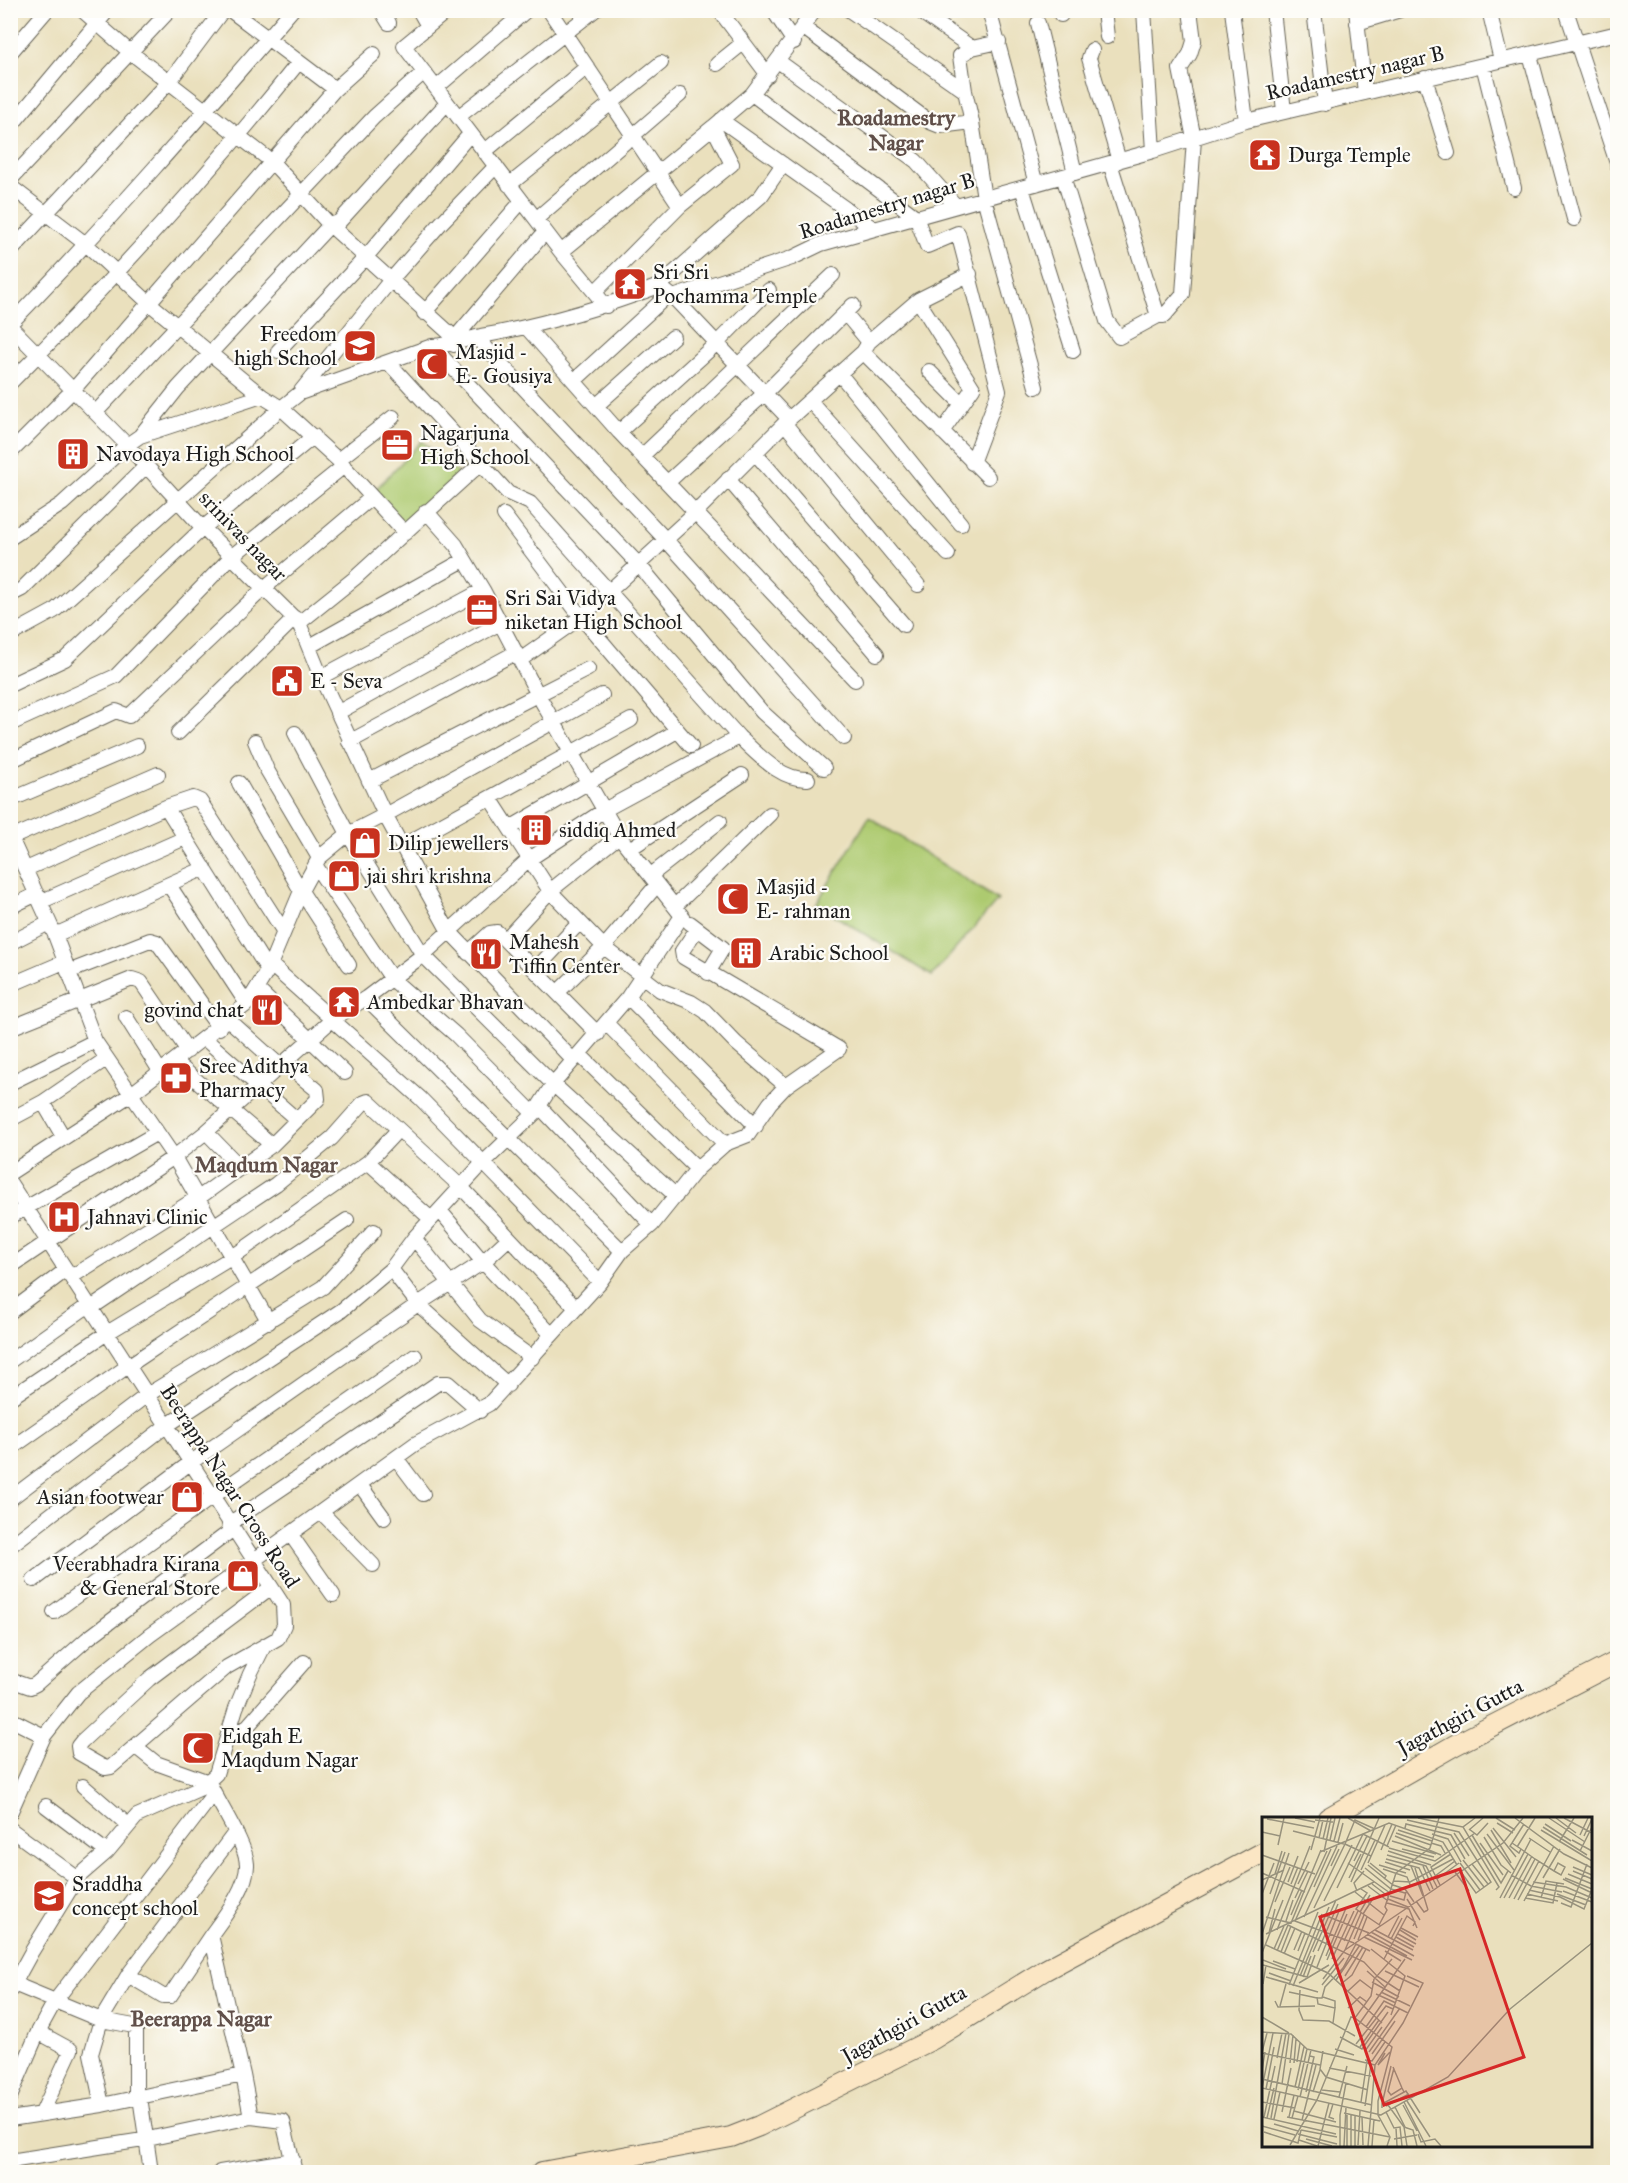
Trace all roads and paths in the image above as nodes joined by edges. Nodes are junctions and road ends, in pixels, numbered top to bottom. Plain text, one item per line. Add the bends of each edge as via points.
1 (47, 10) edge
2 (82, 10) edge
3 (108, 10) edge
4 (170, 10) edge
5 (223, 10) edge
6 (230, 10) edge
7 (292, 10) edge
8 (381, 10) edge
9 (419, 10) edge
10 (448, 10) edge
11 (527, 10) edge
12 (549, 10) edge
13 (596, 10) edge
14 (718, 10) edge
15 (773, 10) edge
16 (815, 10) edge
17 (849, 10) edge
18 (918, 10) edge
19 (989, 10) edge
20 (1104, 10) edge
21 (1144, 10) edge
22 (1190, 10) edge
23 (1232, 10) edge
24 (1273, 10) edge
25 (1314, 10) edge
26 (1400, 10) edge
27 (1489, 10) edge
28 (1566, 10) edge
29 (1356, 16) edge
30 (98, 22) junction
31 (389, 23) dead end
32 (1038, 23) dead end
33 (428, 26) junction
34 (804, 28) junction
35 (1617, 33) edge
36 (565, 34) junction
37 (1107, 37) dead end
38 (266, 40) junction
39 (794, 42) junction
40 (999, 42) junction
41 (1575, 42) junction
42 (743, 43) junction
43 (972, 48) junction
44 (1092, 50) dead end
45 (130, 52) junction
46 (10, 53) edge
47 (374, 54) dead end
48 (1530, 55) junction
49 (1501, 60) junction
50 (778, 61) junction
51 (298, 63) junction
52 (661, 63) dead end
53 (717, 64) dead end
54 (1483, 65) junction
55 (587, 67) junction
56 (424, 72) junction
57 (768, 75) junction
58 (1425, 78) junction
59 (169, 82) junction
60 (436, 88) junction
61 (335, 89) junction
62 (965, 91) junction
63 (1365, 93) junction
64 (752, 94) junction
65 (681, 95) dead end
66 (447, 103) junction
67 (611, 103) junction
68 (1325, 104) junction
69 (207, 111) junction
70 (1284, 111) junction
71 (458, 117) junction
72 (1246, 121) junction
73 (972, 122) junction
74 (717, 124) junction
75 (10, 127) edge
76 (470, 134) junction
77 (632, 135) junction
78 (240, 136) junction
79 (1194, 139) junction
80 (484, 152) junction
81 (1153, 152) junction
82 (1448, 153) dead end
83 (271, 161) junction
84 (1115, 162) junction
85 (783, 164) junction
86 (496, 166) junction
87 (1617, 166) edge
88 (657, 171) junction
89 (1069, 175) junction
90 (10, 180) edge
91 (510, 185) junction
92 (10, 186) edge
93 (1029, 186) junction
94 (1514, 188) dead end
95 (300, 195) junction
96 (984, 198) junction
97 (522, 201) junction
98 (680, 206) junction
99 (956, 206) junction
100 (46, 214) junction
101 (916, 217) junction
102 (536, 219) junction
103 (1574, 219) dead end
104 (330, 225) junction
105 (874, 229) junction
106 (545, 232) junction
107 (87, 245) junction
108 (10, 252) edge
109 (561, 252) junction
110 (365, 258) junction
111 (116, 274) junction
112 (970, 274) junction
113 (833, 275) dead end
114 (390, 281) junction
115 (769, 290) dead end
116 (595, 292) junction
117 (667, 292) junction
118 (918, 300) junction
119 (148, 302) junction
120 (606, 306) junction
121 (424, 313) junction
122 (1158, 316) junction
123 (177, 324) junction
124 (10, 325) edge
125 (527, 328) junction
126 (476, 337) junction
127 (673, 337) dead end
128 (454, 342) junction
129 (718, 342) junction
130 (432, 345) junction
131 (866, 347) junction
132 (278, 351) dead end
133 (1073, 351) dead end
134 (40, 354) junction
135 (210, 354) junction
136 (388, 362) junction
137 (738, 366) junction
138 (929, 371) dead end
139 (839, 373) junction
140 (574, 381) junction
141 (10, 383) edge
142 (1036, 387) dead end
143 (74, 389) junction
144 (300, 393) junction
145 (765, 393) junction
146 (262, 396) junction
147 (810, 400) junction
148 (961, 403) junction
149 (596, 406) junction
150 (281, 408) junction
151 (96, 412) junction
152 (393, 417) dead end
153 (787, 422) junction
154 (619, 432) junction
155 (942, 432) junction
156 (140, 436) junction
157 (314, 436) junction
158 (127, 445) junction
159 (10, 453) edge
160 (755, 453) junction
161 (644, 455) junction
162 (341, 463) junction
163 (972, 463) junction
164 (480, 464) junction
165 (146, 465) junction
166 (988, 477) dead end
167 (728, 479) junction
168 (668, 482) junction
169 (372, 497) junction
170 (177, 499) junction
171 (426, 511) junction
172 (697, 511) junction
173 (504, 515) dead end
174 (962, 524) dead end
175 (203, 528) junction
176 (405, 533) junction
177 (10, 538) edge
178 (666, 540) junction
179 (948, 554) dead end
180 (231, 557) junction
181 (464, 560) junction
182 (639, 565) junction
183 (918, 585) dead end
184 (263, 589) junction
185 (483, 590) junction
186 (610, 591) junction
187 (10, 594) edge
188 (581, 617) junction
189 (297, 620) junction
190 (500, 623) junction
191 (904, 625) dead end
192 (10, 635) edge
193 (310, 646) junction
194 (877, 654) dead end
195 (518, 657) junction
196 (588, 669) dead end
197 (321, 677) junction
198 (855, 680) dead end
199 (10, 685) edge
200 (537, 693) junction
201 (602, 695) dead end
202 (338, 713) junction
203 (631, 720) dead end
204 (555, 723) junction
205 (10, 724) edge
206 (677, 731) junction
207 (178, 733) dead end
208 (295, 733) dead end
209 (739, 737) junction
210 (844, 738) dead end
211 (255, 741) dead end
212 (350, 742) junction
213 (137, 746) dead end
214 (691, 746) dead end
215 (572, 753) junction
216 (10, 761) edge
217 (824, 768) dead end
218 (158, 774) dead end
219 (742, 775) dead end
220 (808, 779) dead end
221 (369, 781) junction
222 (589, 782) junction
223 (238, 783) dead end
224 (490, 798) junction
225 (10, 800) edge
226 (166, 807) junction
227 (606, 809) junction
228 (770, 814) dead end
229 (385, 815) junction
230 (720, 821) dead end
231 (510, 828) junction
232 (348, 834) junction
233 (619, 836) junction
234 (11, 837) edge
235 (185, 838) junction
236 (402, 846) junction
237 (631, 849) junction
238 (528, 860) junction
239 (317, 862) junction
240 (20, 866) edge
241 (205, 868) junction
242 (653, 880) junction
243 (170, 885) junction
244 (301, 891) junction
245 (550, 891) junction
246 (38, 898) junction
247 (10, 907) edge
248 (678, 911) junction
249 (580, 922) junction
250 (52, 929) junction
251 (697, 929) junction
252 (448, 930) junction
253 (284, 932) junction
254 (506, 939) junction
255 (10, 943) edge
256 (604, 947) junction
257 (468, 953) junction
258 (423, 955) junction
259 (348, 965) dead end
260 (66, 967) junction
261 (269, 967) junction
262 (536, 969) junction
263 (708, 973) junction
264 (639, 977) junction
265 (392, 979) junction
266 (10, 985) edge
267 (258, 990) junction
268 (558, 992) junction
269 (628, 997) junction
270 (366, 998) junction
271 (80, 1000) junction
272 (247, 1004) junction
273 (126, 1017) dead end
274 (333, 1019) junction
275 (224, 1024) junction
276 (10, 1028) edge
277 (602, 1029) junction
278 (205, 1039) junction
279 (95, 1041) junction
280 (310, 1042) junction
281 (188, 1051) junction
282 (576, 1057) junction
283 (106, 1059) junction
284 (174, 1061) junction
285 (281, 1063) junction
286 (160, 1071) junction
287 (345, 1073) dead end
288 (10, 1083) edge
289 (257, 1084) junction
290 (553, 1084) junction
291 (786, 1086) junction
292 (130, 1095) junction
293 (43, 1102) junction
294 (231, 1108) junction
295 (536, 1110) junction
296 (15, 1117) dead end
297 (296, 1119) junction
298 (756, 1126) junction
299 (398, 1130) junction
300 (206, 1132) junction
301 (157, 1133) junction
302 (64, 1137) junction
303 (509, 1140) junction
304 (725, 1144) junction
305 (272, 1145) junction
306 (174, 1157) junction
307 (368, 1162) junction
308 (482, 1164) junction
309 (241, 1168) junction
310 (697, 1168) junction
311 (10, 1173) edge
312 (10, 1183) edge
313 (461, 1187) junction
314 (676, 1196) junction
315 (197, 1198) junction
316 (27, 1209) junction
317 (436, 1216) junction
318 (10, 1217) edge
319 (347, 1220) dead end
320 (212, 1224) junction
321 (652, 1225) junction
322 (374, 1231) dead end
323 (414, 1238) junction
324 (509, 1238) junction
325 (48, 1242) junction
326 (622, 1251) junction
327 (231, 1258) junction
328 (483, 1262) junction
329 (10, 1267) edge
330 (391, 1269) junction
331 (69, 1274) junction
332 (600, 1282) junction
333 (452, 1285) junction
334 (247, 1287) junction
335 (418, 1304) junction
336 (90, 1306) junction
337 (576, 1308) junction
338 (10, 1312) edge
339 (269, 1322) junction
340 (107, 1333) junction
341 (552, 1334) junction
342 (415, 1356) dead end
343 (532, 1358) junction
344 (10, 1361) edge
345 (128, 1366) junction
346 (508, 1385) junction
347 (147, 1395) junction
348 (10, 1398) edge
349 (480, 1411) junction
350 (166, 1426) junction
351 (10, 1449) edge
352 (396, 1458) junction
353 (190, 1463) junction
354 (360, 1485) junction
355 (423, 1494) dead end
356 (212, 1497) junction
357 (10, 1499) edge
358 (321, 1512) junction
359 (384, 1518) dead end
360 (231, 1527) junction
361 (291, 1535) junction
362 (10, 1546) edge
363 (253, 1561) junction
364 (374, 1565) dead end
365 (34, 1580) dead end
366 (270, 1588) junction
367 (333, 1595) dead end
368 (54, 1612) dead end
369 (264, 1646) junction
370 (1617, 1661) edge
371 (304, 1662) dead end
372 (10, 1680) edge
373 (10, 1719) edge
374 (229, 1734) junction
375 (44, 1736) junction
376 (136, 1747) junction
377 (16, 1784) edge
378 (83, 1786) dead end
379 (212, 1787) junction
380 (46, 1806) dead end
381 (10, 1814) edge
382 (1330, 1817) edge
383 (128, 1825) junction
384 (10, 1829) edge
385 (234, 1834) junction
386 (107, 1852) junction
387 (1262, 1853) edge
388 (77, 1878) junction
389 (211, 1935) junction
390 (128, 1975) junction
391 (12, 1988) edge
392 (55, 2001) junction
393 (101, 2020) junction
394 (38, 2032) junction
395 (71, 2050) junction
396 (91, 2054) junction
397 (243, 2075) junction
398 (10, 2097) edge
399 (138, 2097) junction
400 (102, 2105) junction
401 (42, 2113) junction
402 (251, 2117) junction
403 (10, 2119) edge
404 (147, 2139) junction
405 (10, 2161) edge
406 (294, 2166) edge
407 (240, 2171) edge
408 (151, 2172) edge
409 (220, 2172) edge
410 (542, 2172) edge

1 - 46 street
2 - 30 street
3 - 30 street
4 - 45 street
5 - 59 street
6 - 38 street
7 - 38 street
8 - 31 street
9 - 33 street
10 - 33 street
11 - 60 street
12 - 36 street
13 - 36 street
14 - 42 street
15 - 39 street
16 - 34 street
17 - 62 street
18 - 43 street
19 - 40 street
20 - 37 street
21 - 81 street
22 - 79 street via 1194,41 1180,69
23 - 72 street
24 - 70 street
25 - 68 street
26 - 29 street
27 - 49 street
28 - 41 street
29 - 63 street
30 - 45 street
30 - 75 street
32 - 89 street
33 - 56 street via 404,46
34 - 39 street
34 - 73 street via 930,122 940,126
35 - 41 street, Roadamestry nagar B
36 - 55 street
36 - 71 street
38 - 51 street
38 - 69 street
39 - 50 street
40 - 43 street
40 - 93 street
41 - 48 street, Roadamestry nagar B
41 - 87 street
42 - 53 street
42 - 57 street
43 - 62 street via 960,56
44 - 84 street via 1089,58
45 - 59 street
45 - 90 street
47 - 61 street
48 - 49 street, Roadamestry nagar B
48 - 103 street
49 - 54 street, Roadamestry nagar B
50 - 57 street
50 - 99 street via 916,161
51 - 61 street
51 - 78 street
52 - 67 street
54 - 58 street, Roadamestry nagar B
54 - 94 street
55 - 67 street
55 - 80 street
56 - 60 street
56 - 95 street via 374,117
57 - 64 street
58 - 63 street, Roadamestry nagar B
58 - 82 street
59 - 69 street
59 - 100 street
60 - 66 street
61 - 83 street
62 - 73 street
63 - 68 street, Roadamestry nagar B
64 - 74 street
64 - 101 street
65 - 77 street
66 - 71 street
66 - 104 street via 339,222
67 - 77 street
67 - 91 street
68 - 70 street, Roadamestry nagar B
69 - 78 street
69 - 107 street
70 - 72 street, Roadamestry nagar B
71 - 76 street
72 - 79 street, Roadamestry nagar B
73 - 96 street
74 - 85 street
74 - 88 street
74 - 98 street via 732,164
76 - 80 street
76 - 110 street
77 - 88 street
77 - 102 street
78 - 83 street
78 - 111 street
79 - 81 street, Roadamestry nagar B
79 - 122 street via 1183,294 1164,316
80 - 86 street
81 - 84 street, Roadamestry nagar B
83 - 95 street
83 - 119 street
84 - 89 street, Roadamestry nagar B
84 - 122 street
85 - 105 street
85 - 117 street via 761,196
86 - 91 street
86 - 114 street
88 - 98 street
88 - 109 street
89 - 93 street, Roadamestry nagar B
89 - 122 street via 1107,321 1119,337
91 - 97 street
92 - 100 street
93 - 96 street, Roadamestry nagar B
93 - 133 street
95 - 104 street
95 - 123 street
96 - 99 street, Roadamestry nagar B
96 - 142 street
97 - 102 street
97 - 121 street
98 - 116 street
99 - 101 street, Roadamestry nagar B
100 - 107 street
100 - 108 street
101 - 105 street, Roadamestry nagar B
101 - 112 street via 927,246 958,233
102 - 106 street
104 - 110 street
104 - 135 street
105 - 117 street, Roadamestry nagar B via 821,244 792,258
106 - 109 street
106 - 128 street
107 - 111 street
107 - 124 street
109 - 116 street
110 - 114 street
110 - 132 street
111 - 119 street
111 - 134 street
112 - 118 street
112 - 163 street via 999,391
113 - 137 street
114 - 121 street
114 - 144 street
115 - 129 street
116 - 120 street
117 - 120 street, Roadamestry nagar B
117 - 129 street
117 - 140 street
118 - 131 street
118 - 148 street via 973,388
119 - 123 street
119 - 143 street
120 - 125 street, Roadamestry nagar B
121 - 128 street
123 - 135 street
123 - 151 street
124 - 134 street, srinivas nagar
125 - 126 street, Roadamestry nagar B
125 - 140 street
126 - 128 street, Roadamestry nagar B
126 - 178 street
127 - 149 street
128 - 130 street, Roadamestry nagar B
129 - 137 street
129 - 154 street
130 - 136 street, Roadamestry nagar B
130 - 182 street
131 - 139 street
131 - 145 street via 849,309
131 - 155 street
134 - 141 street
134 - 143 street, srinivas nagar
135 - 146 street
135 - 156 street
136 - 144 street, Roadamestry nagar B
136 - 164 street
137 - 145 street
137 - 161 street
138 - 148 street
139 - 147 street
139 - 174 street
140 - 149 street
143 - 151 street, srinivas nagar
143 - 159 street
144 - 150 street, Roadamestry nagar B
145 - 153 street
145 - 168 street
146 - 150 street
146 - 156 street
147 - 153 street
147 - 179 street
148 - 155 street
149 - 154 street
150 - 157 street
150 - 170 street, Roadamestry nagar B
151 - 158 street, srinivas nagar
152 - 162 street
153 - 160 street
153 - 183 street
154 - 161 street
155 - 163 street
156 - 158 street
157 - 162 street
157 - 175 street
158 - 165 street, srinivas nagar
158 - 177 street via 62,504
160 - 167 street
160 - 191 street
161 - 168 street
162 - 169 street
162 - 180 street
163 - 166 street
164 - 171 street
164 - 186 street via 508,494 530,503
165 - 170 street, srinivas nagar
165 - 187 street via 22,589
167 - 172 street
167 - 194 street
168 - 172 street
169 - 176 street
169 - 184 street
170 - 175 street, srinivas nagar
170 - 192 street, Roadamestry nagar B via 54,611
171 - 176 street
171 - 181 street
172 - 178 street
172 - 198 street
173 - 188 street
175 - 180 street, srinivas nagar
175 - 199 street via 65,659
176 - 189 street
178 - 182 street
178 - 210 street
180 - 184 street, srinivas nagar
180 - 205 street via 116,676
181 - 185 street
181 - 193 street
182 - 186 street
182 - 217 street via 762,712
184 - 189 street, srinivas nagar
184 - 216 street via 129,716 116,711
185 - 190 street
185 - 197 street
186 - 188 street
186 - 209 street
188 - 195 street
188 - 206 street
189 - 193 street, srinivas nagar
189 - 207 street
190 - 195 street
190 - 202 street
193 - 197 street, srinivas nagar
195 - 200 street
195 - 212 street
196 - 200 street
197 - 202 street, srinivas nagar
200 - 204 street
200 - 221 street
201 - 204 street
202 - 212 street, srinivas nagar
203 - 215 street
204 - 215 street
204 - 229 street
206 - 214 street
206 - 222 street
208 - 232 street
209 - 220 street via 770,765 795,780
209 - 227 street
211 - 239 street
212 - 221 street, srinivas nagar
213 - 225 street
215 - 222 street
215 - 224 street
218 - 234 street
219 - 237 street
221 - 229 street, srinivas nagar
222 - 227 street
222 - 231 street
223 - 244 street
224 - 231 street
224 - 236 street
226 - 235 street
226 - 240 street
226 - 253 street via 193,798 200,801
227 - 233 street
227 - 238 street
228 - 248 street
229 - 232 street
229 - 236 street, srinivas nagar
230 - 242 street
231 - 238 street
232 - 239 street
232 - 258 street
233 - 237 street
233 - 245 street
234 - 240 street
235 - 241 street
235 - 246 street
236 - 252 street, srinivas nagar
237 - 242 street
238 - 245 street
238 - 252 street
239 - 244 street
239 - 265 street
240 - 246 street
241 - 243 street
241 - 261 street
242 - 248 street
242 - 256 street
243 - 250 street
243 - 272 street
244 - 253 street
244 - 259 street
245 - 249 street
245 - 254 street
246 - 247 street
246 - 250 street
248 - 251 street
248 - 264 street
249 - 256 street
249 - 262 street
250 - 255 street
250 - 260 street
251 - 263 street via 723,948
251 - 263 street via 681,954
252 - 257 street, srinivas nagar
252 - 258 street
253 - 261 street
254 - 257 street via 494,931
254 - 262 street
256 - 264 street
256 - 268 street
257 - 282 street, srinivas nagar
258 - 265 street
258 - 290 street
260 - 266 street
260 - 271 street
260 - 275 street via 150,939 157,942
261 - 267 street
261 - 274 street
262 - 268 street
263 - 291 street via 839,1049
264 - 269 street
264 - 291 street via 705,1011
265 - 270 street
265 - 295 street
267 - 272 street
267 - 280 street
268 - 277 street
269 - 277 street
269 - 298 street
270 - 274 street
270 - 303 street
271 - 276 street
271 - 279 street
271 - 281 street via 137,980
272 - 275 street
273 - 286 street
274 - 280 street
274 - 308 street via 420,1098
275 - 278 street
275 - 285 street
277 - 282 street
277 - 304 street
278 - 281 street
278 - 289 street
279 - 283 street
279 - 288 street
280 - 285 street
280 - 287 street
281 - 284 street
282 - 290 street
282 - 310 street, srinivas nagar
283 - 292 street
283 - 293 street
284 - 286 street
284 - 294 street
285 - 289 street
285 - 297 street via 319,1094
286 - 292 street
289 - 294 street
289 - 297 street
290 - 295 street
290 - 314 street
291 - 298 street via 770,1102
292 - 301 street
292 - 302 street
293 - 296 street
293 - 302 street
294 - 300 street
294 - 305 street
295 - 303 street
295 - 321 street
297 - 305 street
298 - 304 street via 740,1139
299 - 307 street
299 - 313 street
299 - 320 street via 373,1104 363,1103 332,1138 276,1184
300 - 306 street
300 - 309 street
301 - 306 street
301 - 316 street
302 - 311 street
303 - 308 street
303 - 326 street
304 - 310 street
305 - 309 street
306 - 315 street
306 - 325 street
307 - 317 street
307 - 327 street
308 - 313 street
308 - 332 street
309 - 315 street
310 - 314 street
312 - 316 street, Beerappa Nagar Cross Road
313 - 317 street
313 - 324 street
314 - 321 street
315 - 320 street
315 - 331 street
316 - 318 street
316 - 325 street, Beerappa Nagar Cross Road
317 - 323 street
317 - 328 street
319 - 334 street
320 - 327 street
320 - 336 street
321 - 326 street
322 - 339 street via 323,1287
323 - 330 street
323 - 333 street
324 - 328 street
324 - 337 street
325 - 329 street
325 - 331 street, Beerappa Nagar Cross Road
326 - 332 street
327 - 334 street
327 - 340 street
328 - 333 street
328 - 341 street
330 - 335 street
330 - 350 street via 342,1310
331 - 336 street, Beerappa Nagar Cross Road
331 - 338 street
332 - 337 street
333 - 335 street
333 - 343 street via 480,1320
334 - 339 street
334 - 345 street
335 - 346 street
335 - 353 street
336 - 340 street, Beerappa Nagar Cross Road
336 - 344 street
337 - 341 street
339 - 347 street
340 - 345 street, Beerappa Nagar Cross Road
340 - 348 street
341 - 343 street
342 - 356 street
343 - 346 street
345 - 347 street, Beerappa Nagar Cross Road
345 - 351 street
346 - 349 street
347 - 350 street, Beerappa Nagar Cross Road
347 - 357 street
349 - 352 street
349 - 360 street via 448,1383 438,1383
350 - 353 street, Beerappa Nagar Cross Road
350 - 362 street
352 - 354 street
352 - 355 street
353 - 356 street, Beerappa Nagar Cross Road
353 - 365 street
354 - 358 street
354 - 359 street
356 - 360 street, Beerappa Nagar Cross Road
356 - 368 street
358 - 361 street
358 - 364 street
360 - 363 street, Beerappa Nagar Cross Road
360 - 372 street via 87,1639 36,1684 30,1687
361 - 363 street
361 - 367 street
363 - 366 street, Beerappa Nagar Cross Road
363 - 375 street via 105,1670 78,1694
366 - 369 street, Beerappa Nagar Cross Road via 286,1616 278,1638
366 - 376 street via 149,1679 78,1746 79,1753 105,1768
369 - 374 street, Beerappa Nagar Cross Road via 242,1693
369 - 376 street via 227,1667
370 - 382 street, Jagathgiri Gutta via 1455,1745
371 - 374 street via 246,1728
373 - 375 street
374 - 379 street, Beerappa Nagar Cross Road
375 - 377 street
376 - 379 street via 156,1763
377 - 381 street
378 - 383 street
379 - 383 street via 147,1810
379 - 385 street
379 - 392 street, Beerappa Nagar Cross Road
380 - 386 street
383 - 386 street
384 - 388 street
385 - 389 street via 247,1865 237,1897
385 - 390 street
386 - 388 street
387 - 410 street, Jagathgiri Gutta via 1045,1970 933,2039 759,2126 731,2137
388 - 391 street
389 - 390 street via 170,1996 163,1996
389 - 397 street
390 - 393 street
391 - 392 street
392 - 393 street
392 - 394 street, Beerappa Nagar Cross Road
393 - 396 street
393 - 399 street via 130,2024 136,2030
394 - 395 street
394 - 398 street, Beerappa Nagar Cross Road
395 - 396 street
395 - 401 street
396 - 400 street
397 - 399 street
397 - 402 street
399 - 400 street
399 - 404 street
400 - 401 street
401 - 403 street
402 - 404 street
402 - 406 street via 283,2121
404 - 405 street
404 - 408 street
406 - 407 street
407 - 409 street

